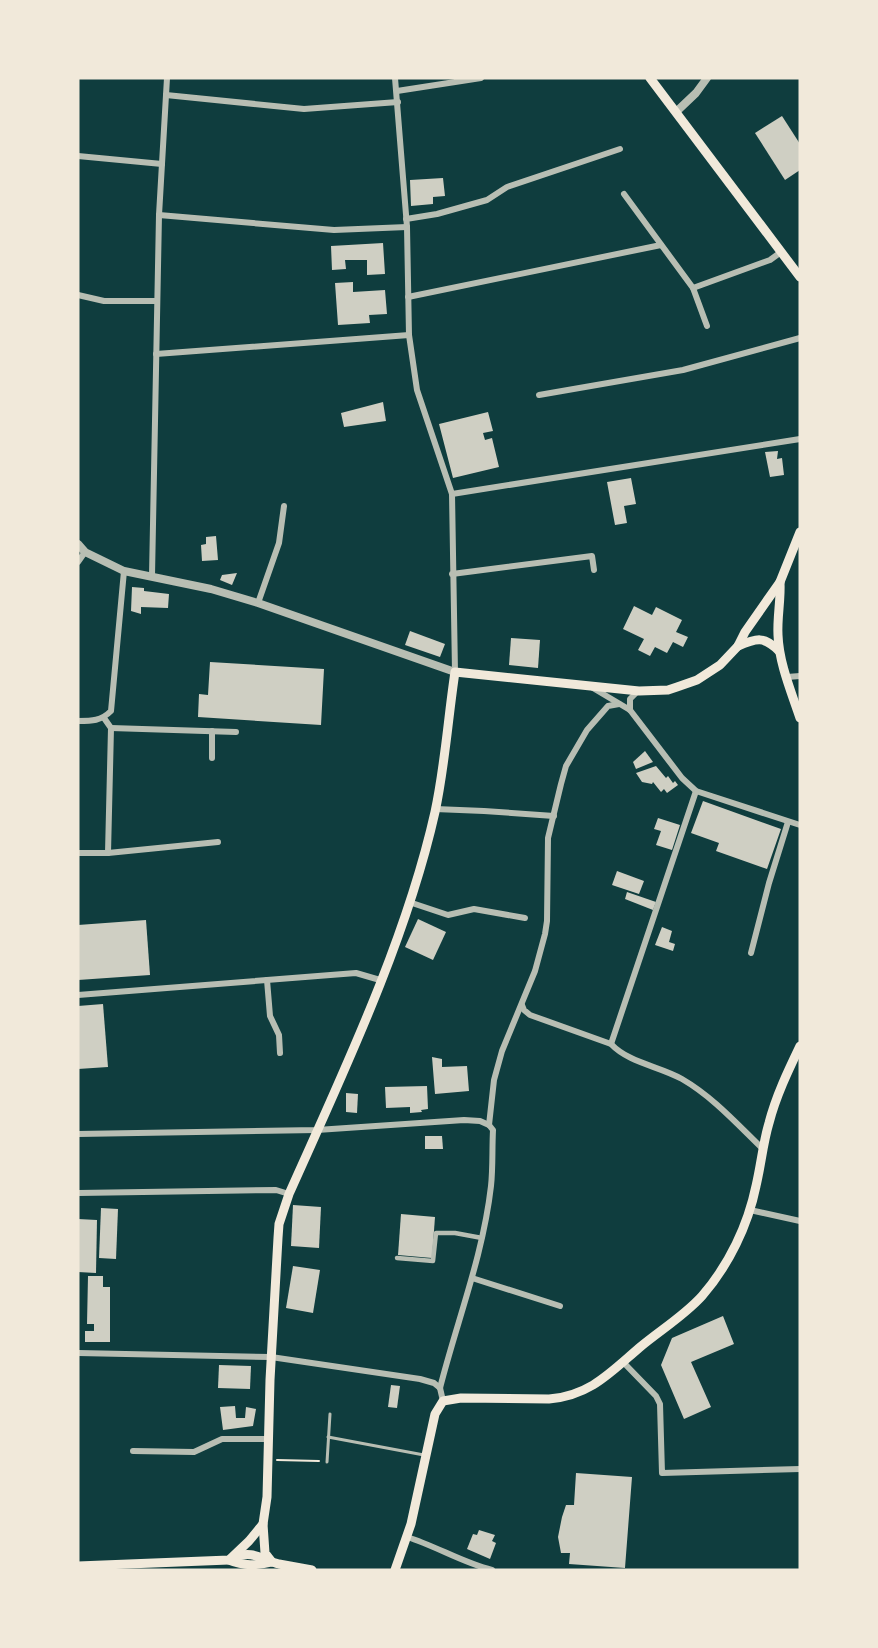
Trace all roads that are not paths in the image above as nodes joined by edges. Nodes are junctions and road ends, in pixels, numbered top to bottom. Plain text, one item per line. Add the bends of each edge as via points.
1 (166, 78) edge
2 (395, 78) edge
3 (481, 78) edge
4 (650, 78) edge
5 (707, 78) edge
6 (397, 91) junction
7 (166, 95) junction
8 (398, 102) junction
9 (676, 112) junction
10 (620, 149) dead end
11 (78, 156) edge
12 (162, 164) junction
13 (624, 194) dead end
14 (159, 215) junction
15 (406, 219) junction
16 (407, 227) junction
17 (661, 245) junction
18 (781, 252) junction
19 (800, 278) edge
20 (693, 288) junction
21 (78, 295) edge
22 (408, 297) junction
23 (157, 301) junction
24 (707, 326) dead end
25 (409, 335) junction
26 (800, 338) edge
27 (156, 354) junction
28 (539, 395) dead end
29 (800, 439) edge
30 (452, 494) junction
31 (284, 506) dead end
32 (800, 532) edge
33 (78, 544) edge
34 (85, 552) junction
35 (78, 562) edge
36 (594, 570) dead end
37 (124, 571) junction
38 (452, 574) junction
39 (152, 576) junction
40 (780, 582) junction
41 (258, 603) junction
42 (738, 646) junction
43 (779, 651) junction
44 (454, 672) junction
45 (800, 676) edge
46 (787, 677) junction
47 (590, 686) junction
48 (639, 691) junction
49 (619, 704) junction
50 (630, 710) junction
51 (104, 718) junction
52 (800, 718) edge
53 (78, 721) edge
54 (111, 728) junction
55 (212, 731) junction
56 (236, 732) dead end
57 (212, 758) dead end
58 (696, 791) junction
59 (435, 809) junction
60 (554, 816) junction
61 (788, 822) junction
62 (800, 825) edge
63 (218, 842) dead end
64 (78, 853) edge
65 (108, 853) junction
66 (409, 902) junction
67 (525, 918) dead end
68 (751, 953) dead end
69 (267, 980) junction
70 (380, 980) junction
71 (78, 995) edge
72 (522, 1005) junction
73 (611, 1044) junction
74 (800, 1046) edge
75 (280, 1053) dead end
76 (489, 1125) junction
77 (317, 1130) junction
78 (78, 1134) edge
79 (763, 1149) junction
80 (78, 1193) edge
81 (289, 1194) junction
82 (750, 1210) junction
83 (800, 1221) edge
84 (482, 1238) junction
85 (397, 1258) dead end
86 (472, 1278) junction
87 (560, 1306) dead end
88 (78, 1353) edge
89 (271, 1357) junction
90 (623, 1362) junction
91 (440, 1388) junction
92 (443, 1401) junction
93 (330, 1414) dead end
94 (328, 1437) junction
95 (268, 1438) junction
96 (133, 1451) dead end
97 (426, 1455) junction
98 (327, 1462) road end
99 (800, 1469) edge
100 (263, 1524) junction
101 (407, 1538) junction
102 (229, 1560) junction
103 (272, 1562) junction
104 (78, 1566) edge
105 (394, 1568) edge
106 (312, 1570) edge
107 (492, 1570) edge

1 - 7 street
2 - 6 street
3 - 6 street
4 - 9 main road
5 - 9 street
6 - 8 street
7 - 8 street via 304,109
7 - 12 street
8 - 15 street
9 - 18 main road
10 - 15 street via 507,187 487,200
11 - 12 street
12 - 14 street
13 - 17 street
14 - 16 street via 334,230
14 - 23 street
15 - 16 street
16 - 22 street
17 - 20 street
17 - 22 street
18 - 19 main road
18 - 20 street via 770,260
20 - 24 street
21 - 23 street via 104,301
22 - 25 street
23 - 27 street
25 - 27 street
25 - 30 street via 417,390
26 - 28 street via 683,370
27 - 39 street
29 - 30 street
30 - 38 street
31 - 41 street via 279,543
32 - 40 main road
33 - 34 street
34 - 35 street
34 - 37 street
36 - 38 street via 592,556
37 - 39 street
37 - 51 street via 111,711
38 - 44 street
39 - 41 street
40 - 42 main road
40 - 43 main road
41 - 44 street
42 - 43 main road via 761,639 771,642
42 - 48 main road via 720,665 697,680 668,690
43 - 46 main road
44 - 47 main road
44 - 59 main road
45 - 46 street
46 - 52 main road
47 - 48 main road
47 - 49 street
48 - 50 street via 630,699
49 - 50 street
49 - 60 street via 608,706 587,730 566,766
50 - 58 street
51 - 53 street
51 - 54 street
54 - 55 street
54 - 65 street
55 - 56 street
55 - 57 street
58 - 61 street
58 - 73 street
59 - 60 street
59 - 66 main road
60 - 72 street via 548,838 547,921
61 - 62 street
61 - 68 street
63 - 65 street
64 - 65 street
66 - 67 street via 448,915 474,909
66 - 70 main road
69 - 70 street via 356,973
69 - 71 street
69 - 75 street via 270,1016 279,1035
70 - 77 main road
72 - 73 street via 539,1019
72 - 76 street via 494,1080
73 - 79 street via 619,1052 681,1078 708,1096
74 - 79 main road via 774,1108
76 - 77 street via 464,1120
76 - 84 street via 493,1130 491,1185
77 - 78 street
77 - 81 main road
79 - 82 main road
80 - 81 street via 276,1190
81 - 89 main road via 279,1224
82 - 83 street
82 - 90 main road via 734,1248 703,1294
84 - 85 street via 436,1233 433,1261
84 - 86 street
86 - 87 street
86 - 91 street
88 - 89 street
89 - 91 street via 420,1379
89 - 95 main road
90 - 92 main road via 593,1386 562,1398
90 - 99 street via 660,1404 662,1473
91 - 92 street
92 - 97 main road via 435,1413
93 - 94 lane
94 - 97 lane
94 - 98 lane
95 - 96 street via 222,1439 194,1452
95 - 100 main road
97 - 101 main road
100 - 102 main road
100 - 103 main road via 265,1553
101 - 105 main road
101 - 107 street
102 - 103 main road via 245,1565
102 - 104 main road
103 - 106 main road

